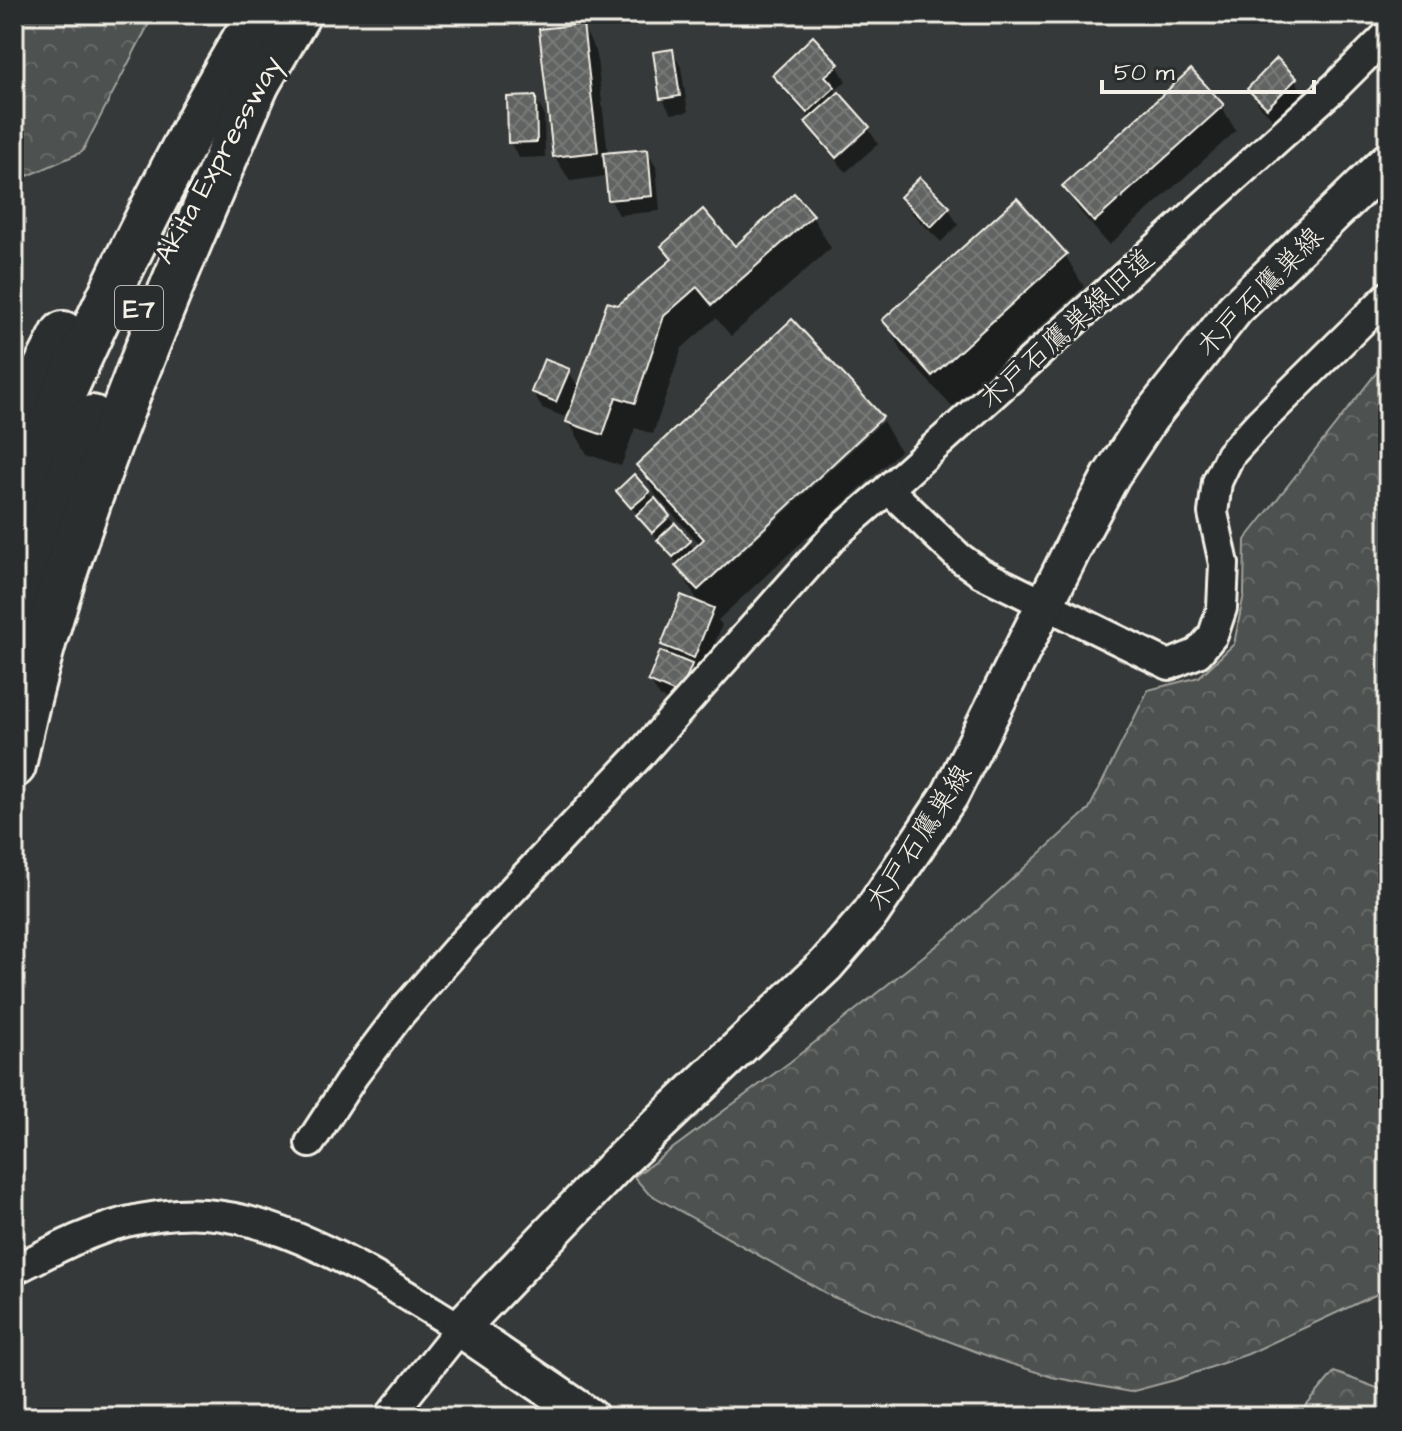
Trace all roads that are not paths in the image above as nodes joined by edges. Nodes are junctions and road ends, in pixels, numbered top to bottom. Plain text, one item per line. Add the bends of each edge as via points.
1 (299, 14) edge
2 (258, 16) edge
3 (1388, 34) edge
4 (260, 79) junction
5 (1388, 161) edge
6 (1388, 296) edge
7 (14, 428) edge
8 (888, 489) junction
9 (14, 515) edge
10 (1045, 604) junction
11 (14, 618) edge
12 (14, 766) edge
13 (310, 1143) dead end
14 (14, 1270) edge
15 (460, 1328) junction
16 (389, 1417) edge
17 (590, 1417) edge

1 - 4 highway, Akita Expressway / E7
2 - 7 highway via 137,199
2 - 9 highway, Akita Expressway / E7 via 129,254
3 - 8 street, 木戸石鷹巣線旧道
4 - 11 highway, Akita Expressway / E7 via 175,232 126,335
4 - 12 highway via 102,466 45,639
5 - 10 main road, 木戸石鷹巣線 via 1235,309 1191,362 1111,476
6 - 10 street via 1230,455 1217,482 1213,513 1224,564 1222,608 1213,635 1198,653 1169,665
8 - 10 street via 959,557
8 - 13 street, 木戸石鷹巣線旧道 via 836,534 639,756 464,941 401,1013
10 - 15 main road, 木戸石鷹巣線 via 950,795 871,913 826,965 631,1151
14 - 15 street via 83,1236 124,1223 167,1214 205,1214 285,1232 371,1274
15 - 16 street
15 - 17 main road

